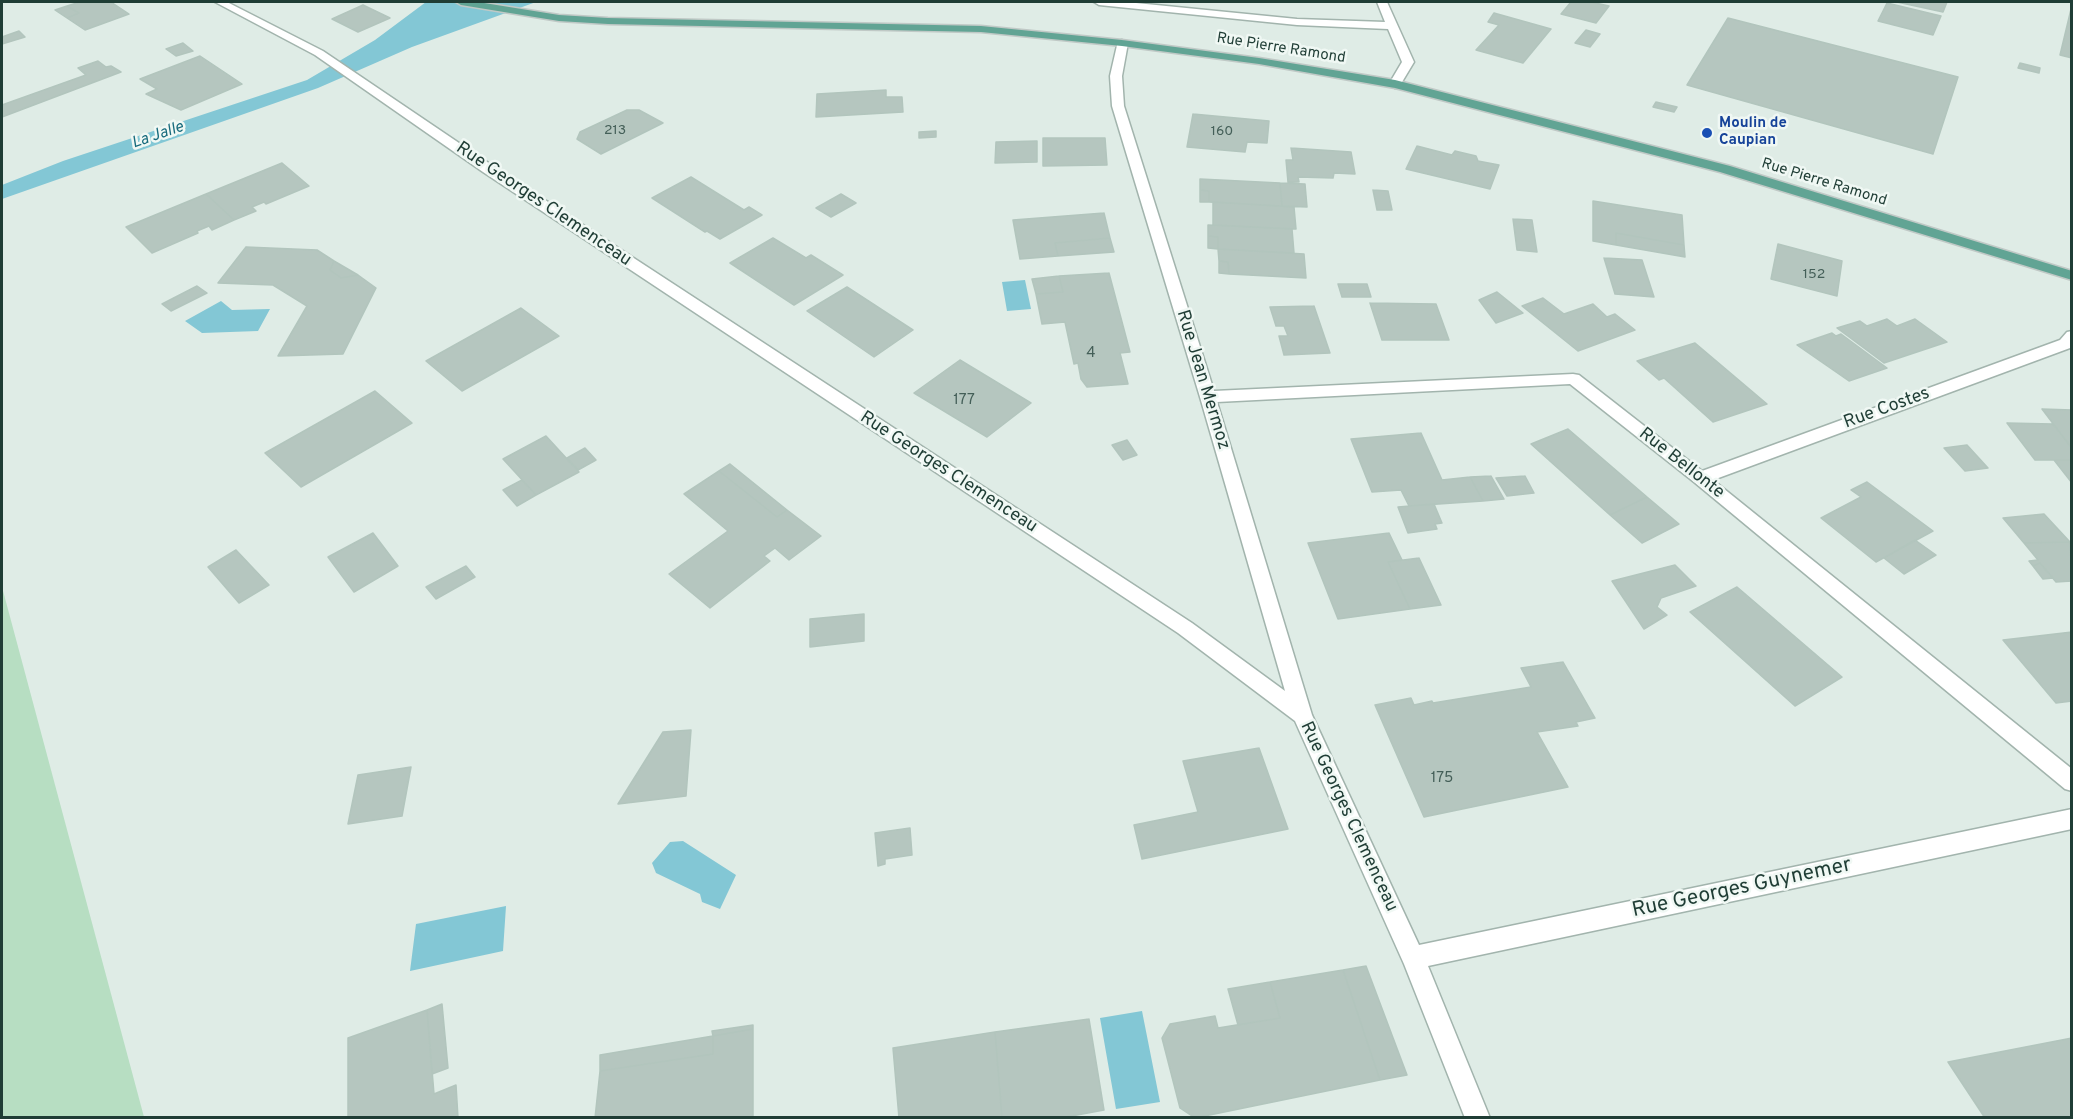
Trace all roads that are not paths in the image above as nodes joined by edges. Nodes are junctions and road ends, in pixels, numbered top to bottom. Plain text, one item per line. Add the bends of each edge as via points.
1 (220, 2) edge
2 (461, 2) edge
3 (1099, 2) edge
4 (1382, 2) edge
5 (1393, 26) junction
6 (1122, 43) junction
7 (1395, 84) junction
8 (2072, 276) edge
9 (2072, 336) edge
10 (1208, 397) junction
11 (1700, 478) junction
12 (1302, 715) junction
13 (2072, 782) edge
14 (2072, 819) edge
15 (1413, 958) junction
16 (1478, 1118) edge

1 - 12 street, Rue Georges Clemenceau via 319,53 376,90 488,169 1185,628
2 - 6 main road, Rue Pierre Ramond via 559,18 981,29
3 - 5 street via 1298,22
4 - 5 street
5 - 7 street via 1408,62
6 - 7 main road, Rue Pierre Ramond
6 - 10 street, Rue Jean Mermoz via 1116,76 1118,106
7 - 8 main road, Rue Pierre Ramond via 1725,170
9 - 11 street, Rue Costes via 2065,344
10 - 11 street, Rue Bellonte via 1572,379
10 - 12 street, Rue Jean Mermoz
11 - 13 street, Rue Bellonte
12 - 15 street, Rue Georges Clemenceau
14 - 15 street, Rue Georges Guynemer
15 - 16 street, Rue Georges Clemenceau

